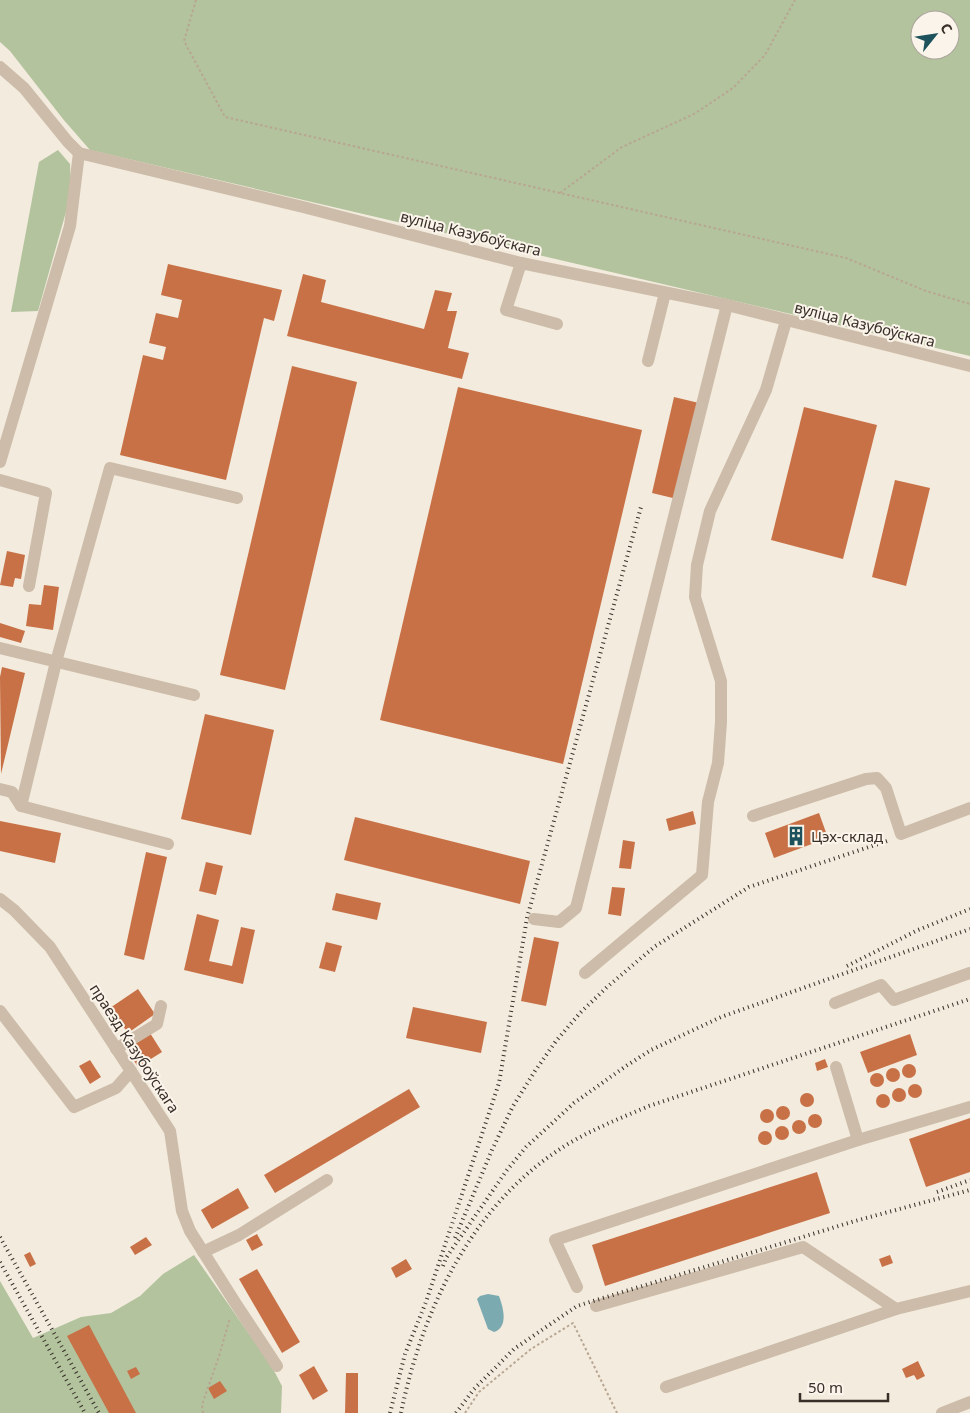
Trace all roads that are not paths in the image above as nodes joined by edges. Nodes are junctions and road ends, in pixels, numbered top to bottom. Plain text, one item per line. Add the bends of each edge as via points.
1 (0, 67) edge
2 (80, 154) junction
3 (521, 263) junction
4 (665, 293) junction
5 (727, 305) junction
6 (786, 321) junction
7 (557, 324) dead end
8 (648, 362) dead end
9 (970, 366) edge
10 (0, 462) edge
11 (0, 480) edge
12 (237, 498) dead end
13 (30, 586) dead end
14 (0, 648) edge
15 (56, 662) junction
16 (194, 695) dead end
17 (0, 789) edge
18 (20, 806) junction
19 (970, 808) edge
20 (753, 816) dead end
21 (168, 844) dead end
22 (0, 899) edge
23 (534, 920) dead end
24 (585, 973) dead end
25 (970, 973) edge
26 (835, 1003) dead end
27 (161, 1006) dead end
28 (0, 1011) edge
29 (116, 1049) junction
30 (836, 1067) dead end
31 (131, 1072) junction
32 (970, 1106) edge
33 (858, 1140) junction
34 (327, 1180) dead end
35 (203, 1252) junction
36 (577, 1287) dead end
37 (970, 1290) edge
38 (596, 1306) dead end
39 (896, 1309) junction
40 (277, 1366) dead end
41 (666, 1387) dead end
42 (970, 1402) edge
43 (942, 1413) edge

1 - 2 street via 24,88
2 - 3 street, вуліца Казубоўскага
2 - 10 street via 70,226
3 - 4 street, вуліца Казубоўскага
3 - 7 street via 506,310
4 - 5 street, вуліца Казубоўскага
4 - 8 street
5 - 6 street, вуліца Казубоўскага
5 - 23 street via 576,908 559,922
6 - 9 street, вуліца Казубоўскага
6 - 24 street via 766,390 710,511 696,565 695,597 721,682 718,763 708,802 702,875
11 - 13 street via 46,493
12 - 15 street via 110,468
14 - 15 street
15 - 16 street
15 - 18 street
17 - 18 street via 12,792
18 - 21 street
19 - 20 street via 901,834 886,788 877,778
22 - 29 street, праезд Казубоўскага via 50,948
25 - 26 street via 894,1000 881,986
27 - 29 street via 157,1024
28 - 31 street via 74,1107 116,1088
29 - 31 street, праезд Казубоўскага
30 - 33 street
31 - 35 street, праезд Казубоўскага via 170,1131 182,1211
32 - 33 street
33 - 36 street via 555,1240
34 - 35 street via 240,1235
35 - 40 street, праезд Казубоўскага
37 - 39 street
38 - 39 street via 803,1248
39 - 41 street
42 - 43 street

